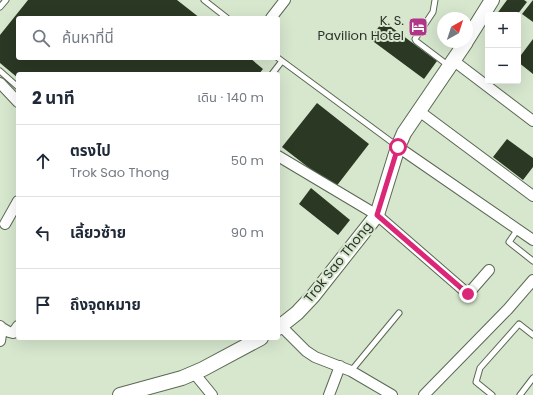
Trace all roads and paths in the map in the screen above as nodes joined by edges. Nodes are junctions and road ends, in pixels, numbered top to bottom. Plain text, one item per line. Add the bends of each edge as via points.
1 (6, 0) edge
2 (204, 0) edge
3 (285, 0) edge
4 (435, 0) edge
5 (492, 0) edge
6 (0, 7) edge
7 (224, 16) edge
8 (273, 16) edge
9 (473, 30) edge
10 (462, 48) edge
11 (280, 60) edge
12 (452, 64) junction
13 (0, 71) edge
14 (273, 72) edge
15 (0, 83) edge
16 (16, 85) edge
17 (16, 100) edge
18 (419, 111) junction
19 (533, 121) edge
20 (398, 147) junction
21 (280, 157) edge
22 (533, 196) edge
23 (16, 205) edge
24 (377, 215) junction
25 (5, 224) dead end
26 (518, 229) junction
27 (533, 240) edge
28 (533, 261) edge
29 (490, 270) dead end
30 (533, 280) edge
31 (399, 313) dead end
32 (280, 325) edge
33 (1, 327) edge
34 (280, 327) edge
35 (16, 329) edge
36 (533, 335) edge
37 (257, 340) edge
38 (0, 341) edge
39 (340, 366) junction
40 (351, 371) junction
41 (194, 373) junction
42 (533, 378) edge
43 (120, 395) edge
44 (212, 395) edge
45 (329, 395) edge
46 (391, 395) edge
47 (424, 395) edge
48 (492, 395) edge
49 (520, 395) edge

1 - 6 lane
2 - 7 lane
3 - 8 street
4 - 12 lane via 433,12 415,39
5 - 9 street, Trok Sao Thong
10 - 12 street, Trok Sao Thong
11 - 14 lane
11 - 20 lane
12 - 18 street, Trok Sao Thong
12 - 19 street
13 - 16 lane
15 - 17 street
18 - 20 street, Trok Sao Thong
18 - 22 street
20 - 24 street, Trok Sao Thong
20 - 26 street
21 - 24 street
23 - 25 street
24 - 29 street via 468,294
24 - 32 street, Trok Sao Thong via 313,296
26 - 27 street
26 - 28 lane via 509,242
30 - 47 street
31 - 40 lane
33 - 35 street via 13,333
33 - 38 street
34 - 39 street via 315,357
36 - 48 lane via 520,324 480,368 476,382
37 - 41 street
39 - 40 street
39 - 45 street
40 - 46 street
41 - 43 street
41 - 44 street
42 - 49 lane

